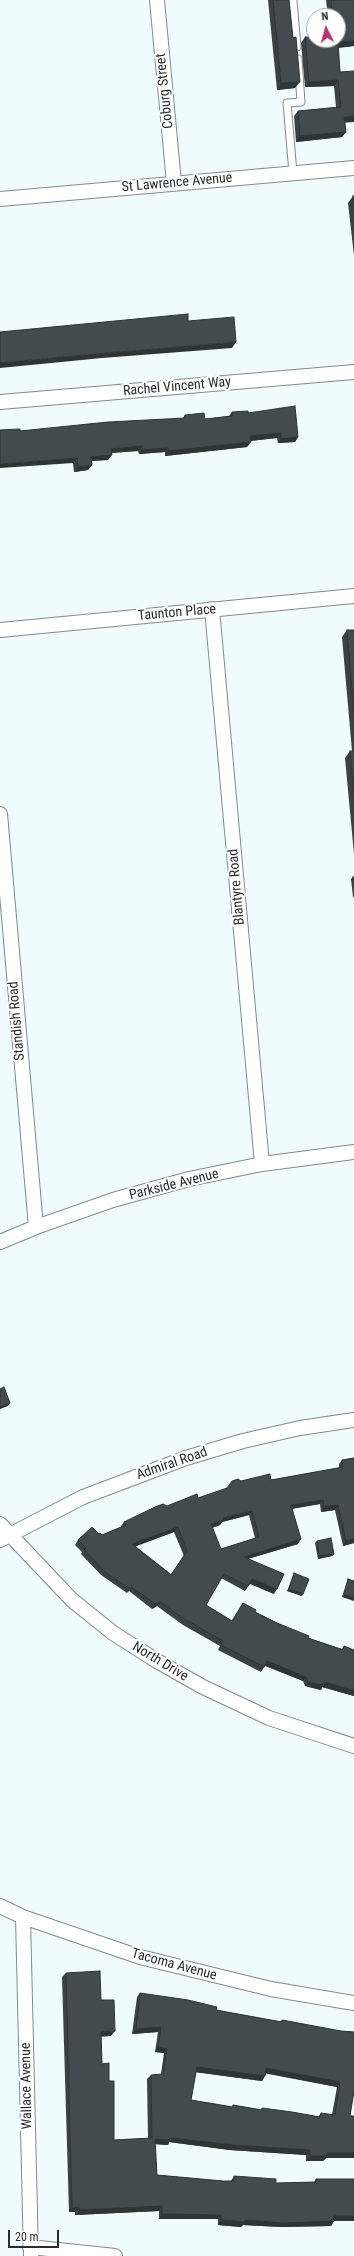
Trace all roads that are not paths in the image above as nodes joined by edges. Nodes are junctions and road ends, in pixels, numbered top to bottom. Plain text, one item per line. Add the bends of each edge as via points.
1 (157, 0) edge
2 (293, 1) edge
3 (354, 168) edge
4 (294, 173) junction
5 (174, 183) junction
6 (0, 198) edge
7 (354, 372) edge
8 (0, 402) edge
9 (354, 596) edge
10 (212, 609) junction
11 (0, 630) edge
12 (0, 814) edge
13 (354, 1152) edge
14 (262, 1164) junction
15 (36, 1227) junction
16 (0, 1242) edge
17 (354, 1420) edge
18 (3, 1533) edge
19 (354, 1746) edge
20 (0, 1906) edge
21 (23, 1917) junction
22 (354, 2003) edge
23 (30, 2252) edge
24 (115, 2256) edge

1 - 5 street, Coburg Street
2 - 4 lane via 302,102 287,103
3 - 4 street, St Lawrence Avenue
4 - 5 street, St Lawrence Avenue
5 - 6 street, St Lawrence Avenue
7 - 8 street, Rachel Vincent Way
9 - 10 street, Taunton Place
10 - 11 street, Taunton Place
10 - 14 street, Blantyre Road
12 - 15 street, Standish Road
13 - 14 street, Parkside Avenue
14 - 15 street, Parkside Avenue via 151,1189
15 - 16 street, Parkside Avenue
17 - 18 street, Admiral Road via 293,1429 186,1458 83,1497
18 - 19 street, North Drive via 72,1600 113,1633 157,1661 203,1687 269,1718
20 - 21 street, Tacoma Avenue
21 - 22 street, Tacoma Avenue via 140,1957 271,1989
21 - 23 street, Wallace Avenue
23 - 24 street

